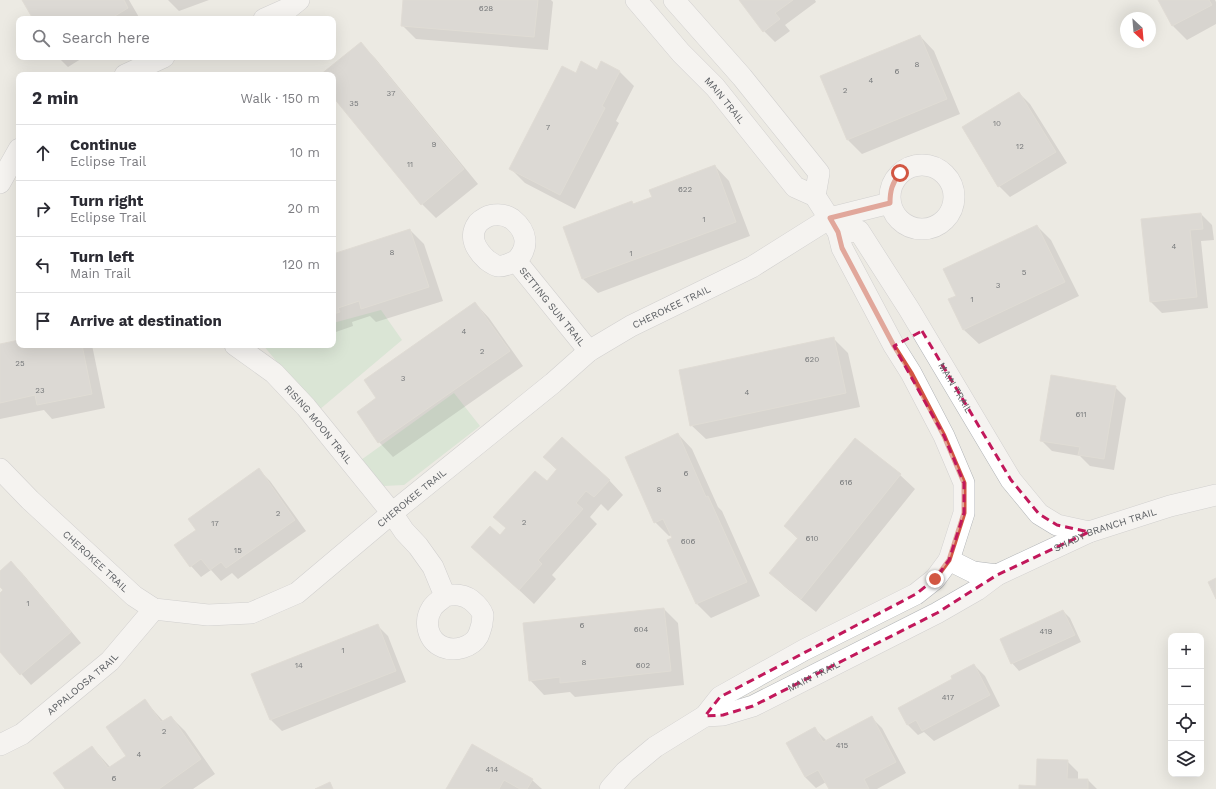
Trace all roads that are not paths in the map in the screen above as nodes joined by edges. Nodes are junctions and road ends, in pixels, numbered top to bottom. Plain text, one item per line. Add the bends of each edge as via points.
1 (299, 0) edge
2 (636, 0) edge
3 (674, 0) edge
4 (271, 16) edge
5 (158, 60) edge
6 (132, 72) edge
7 (16, 154) edge
8 (0, 183) edge
9 (815, 196) junction
10 (890, 203) dead end
11 (834, 225) junction
12 (516, 261) dead end
13 (922, 331) junction
14 (894, 346) junction
15 (239, 348) edge
16 (589, 351) junction
17 (0, 469) edge
18 (1216, 495) edge
19 (392, 513) junction
20 (1089, 532) junction
21 (949, 560) junction
22 (997, 575) junction
23 (445, 596) dead end
24 (154, 609) junction
25 (705, 716) junction
26 (0, 745) edge
27 (610, 789) edge

1 - 4 street via 289,8
2 - 9 street, MAIN TRAIL via 681,53 715,87 795,187
3 - 9 street via 742,77 819,173
5 - 6 street
7 - 8 street
9 - 11 street
10 - 11 street
11 - 13 street, MAIN TRAIL via 859,231
11 - 14 street via 842,248
11 - 16 street, CHEROKEE TRAIL via 632,326
12 - 16 street, SETTING SUN TRAIL
13 - 14 street
13 - 20 street, MAIN TRAIL via 1011,480 1039,514 1058,525
14 - 21 street via 944,436 964,483 964,513
15 - 19 street, RISING MOON TRAIL via 274,373
16 - 19 street, CHEROKEE TRAIL
17 - 24 street, CHEROKEE TRAIL via 134,596
18 - 20 street, SHADY BRANCH TRAIL via 1170,506
19 - 23 street, RISING MOON TRAIL via 433,567
19 - 24 street, CHEROKEE TRAIL via 297,593 251,613 208,615
20 - 22 street, SHADY BRANCH TRAIL
21 - 22 street via 973,572
21 - 25 street via 935,579 916,594 804,650 720,697
22 - 25 street, MAIN TRAIL via 977,590 936,613 753,706 724,716
24 - 26 street, APPALOOSA TRAIL via 110,661 22,734
25 - 27 street via 655,747 625,772

